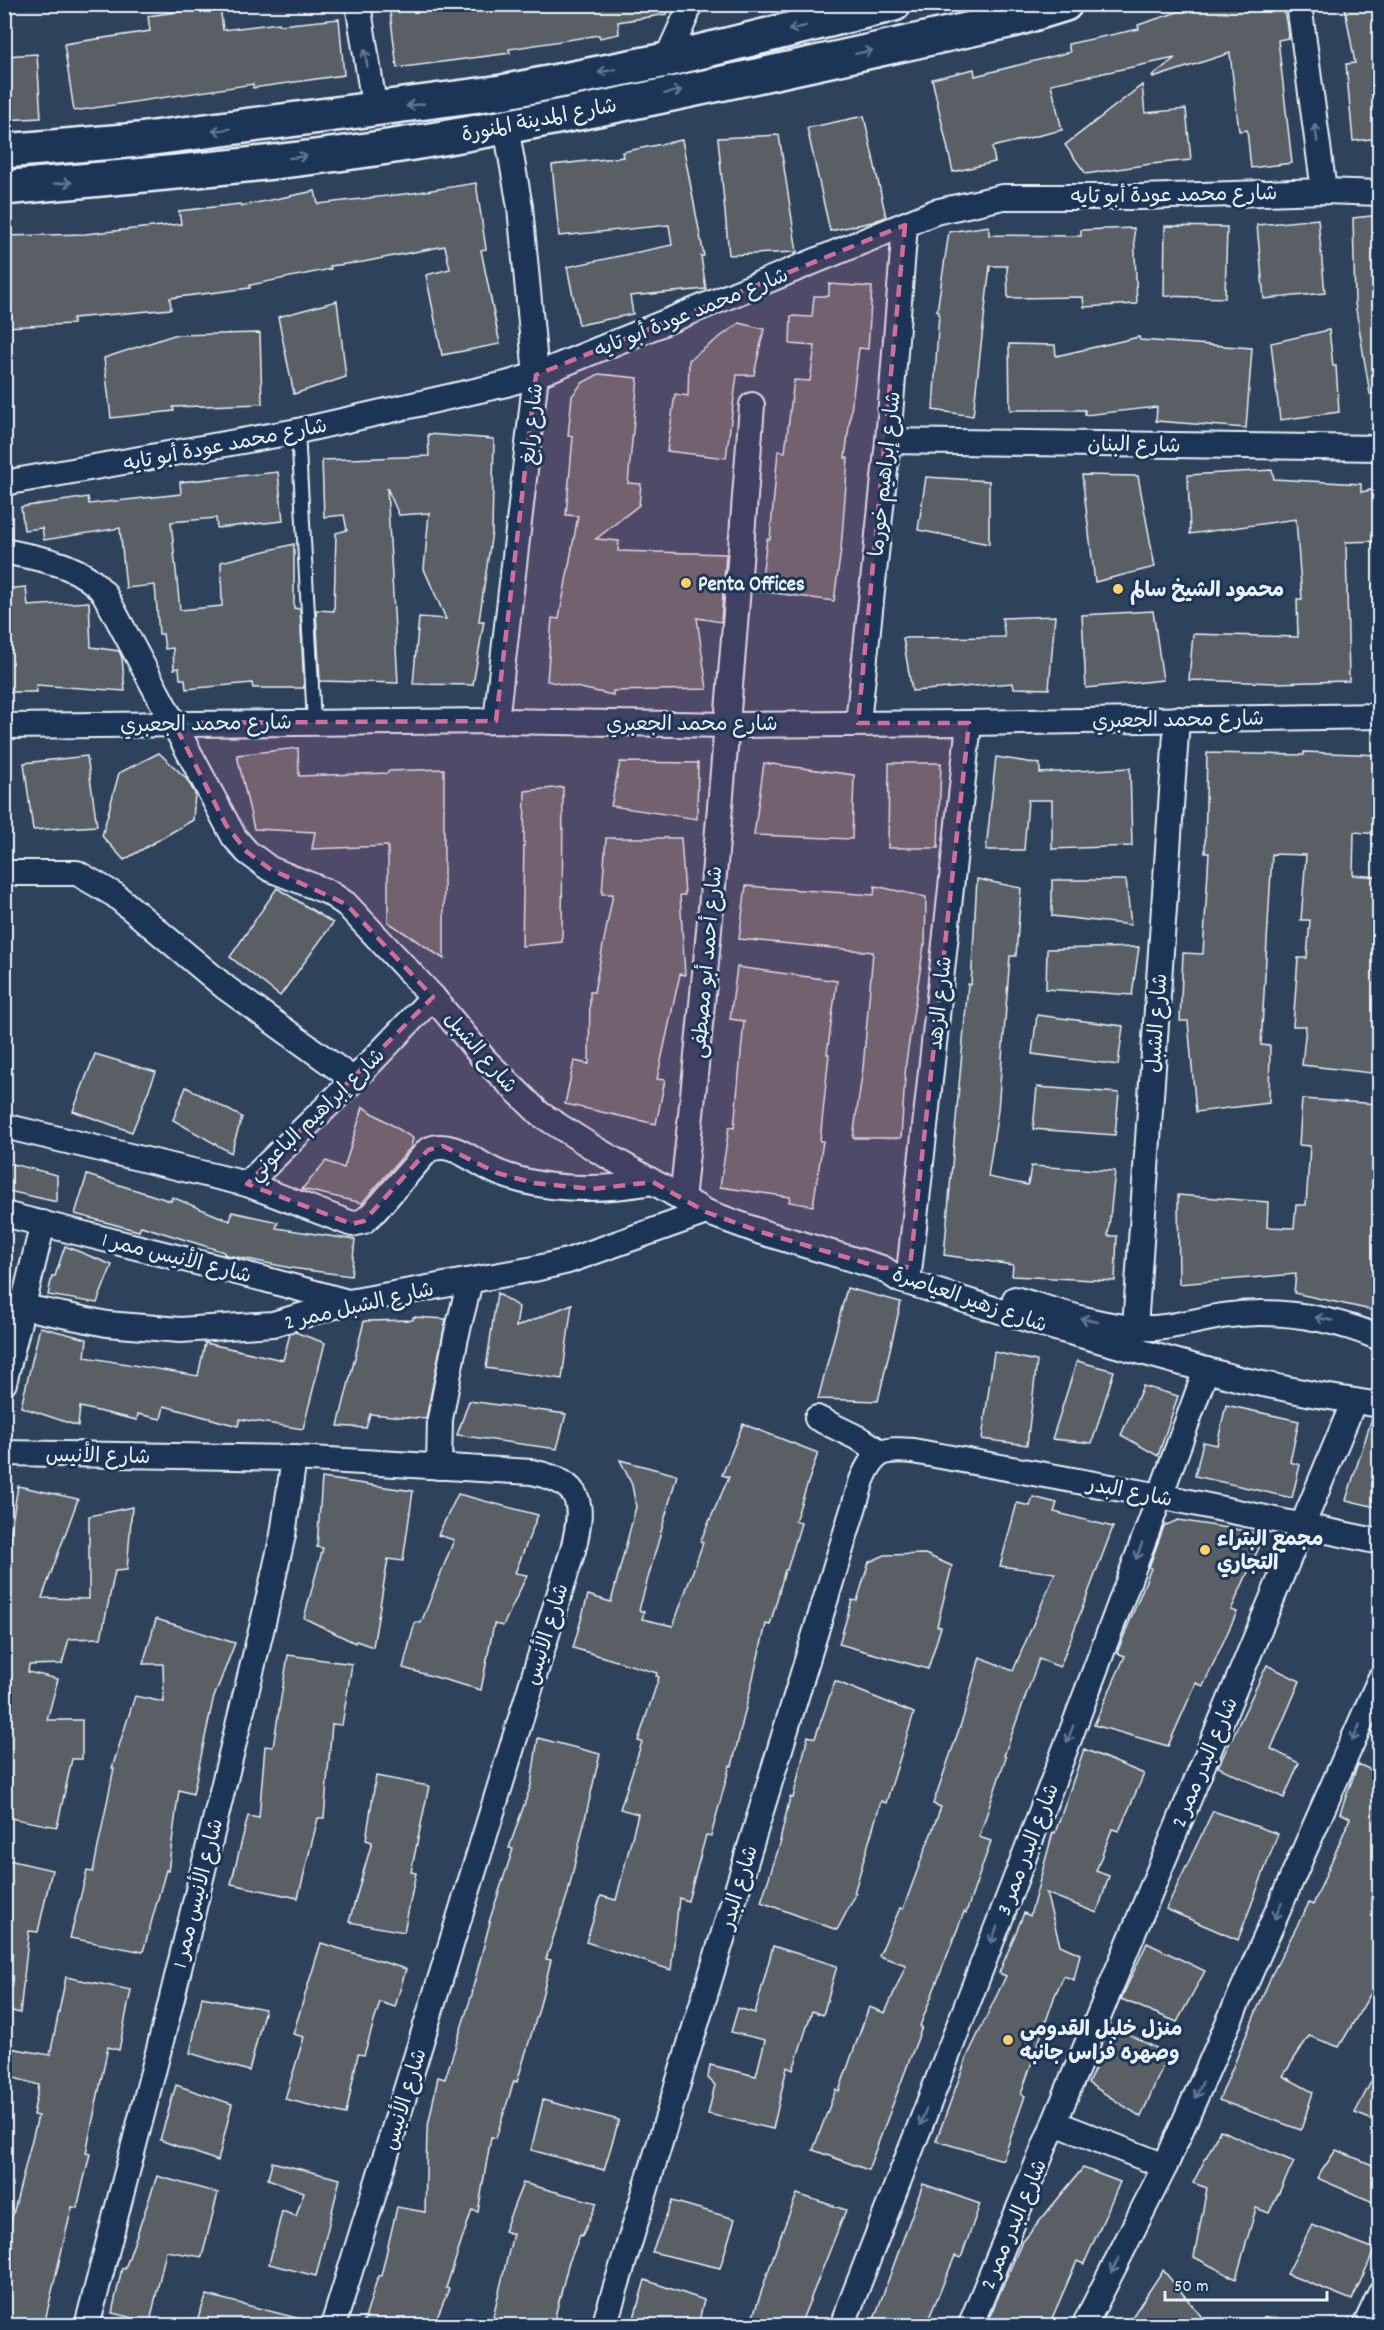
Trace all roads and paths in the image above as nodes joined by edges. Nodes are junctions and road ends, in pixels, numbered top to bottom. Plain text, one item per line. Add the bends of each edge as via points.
1 (358, 4) edge
2 (689, 4) edge
3 (1065, 4) edge
4 (1299, 4) edge
5 (890, 5) edge
6 (847, 9) edge
7 (666, 60) junction
8 (375, 111) junction
9 (506, 127) junction
10 (4, 152) edge
11 (4, 188) edge
12 (1324, 191) junction
13 (1380, 193) edge
14 (905, 225) junction
15 (536, 375) junction
16 (752, 405) dead end
17 (298, 431) junction
18 (888, 441) junction
19 (1380, 447) edge
20 (4, 483) edge
21 (4, 551) edge
22 (1380, 716) edge
23 (1177, 719) junction
24 (496, 721) junction
25 (314, 722) junction
26 (174, 723) junction
27 (858, 723) junction
28 (969, 723) junction
29 (728, 725) junction
30 (5, 731) edge
31 (4, 873) edge
32 (433, 997) junction
33 (354, 1080) junction
34 (4, 1126) edge
35 (652, 1182) junction
36 (247, 1184) junction
37 (682, 1199) junction
38 (706, 1212) junction
39 (4, 1214) edge
40 (43, 1223) junction
41 (882, 1268) joint
42 (909, 1275) junction
43 (470, 1281) junction
44 (349, 1302) junction
45 (13, 1304) edge
46 (1057, 1319) junction
47 (1135, 1328) junction
48 (1380, 1338) edge
49 (1206, 1370) junction
50 (4, 1383) edge
51 (1354, 1401) junction
52 (1380, 1405) edge
53 (817, 1418) dead end
54 (880, 1452) junction
55 (4, 1453) edge
56 (294, 1458) junction
57 (439, 1467) junction
58 (1160, 1497) junction
59 (1302, 1528) junction
60 (1380, 1542) edge
61 (1380, 1679) edge
62 (1055, 2123) junction
63 (1165, 2166) junction
64 (1380, 2294) edge
65 (87, 2325) edge
66 (333, 2325) edge
67 (604, 2325) edge
68 (842, 2325) edge
69 (970, 2325) edge
70 (1084, 2325) edge
71 (1365, 2325) edge

8 -> 1 street
2 - 7 street
9 -> 3 main road, شارع المدينة المنورة via 1013,20
12 -> 4 street
5 - 6 main road, شارع المدينة المنورة
6 -> 7 main road, شارع المدينة المنورة
7 -> 8 main road, شارع المدينة المنورة via 502,93
8 -> 10 main road, شارع المدينة المنورة
11 -> 9 main road, شارع المدينة المنورة via 249,164
9 - 15 street, شارع رابغ via 520,207
12 - 13 street, شارع محمد عودة أبو تايه
12 - 14 street, شارع محمد عودة أبو تايه via 1003,197 935,212
14 - 15 street, شارع محمد عودة أبو تايه
14 - 18 street, شارع إبراهيم خورما
15 - 17 street, شارع محمد عودة أبو تايه
15 - 24 street, شارع رابغ
16 - 29 street, شارع أحمد أبو مصطفى
17 - 20 street, شارع محمد عودة أبو تايه
17 - 25 lane
18 - 19 street, شارع البنان
18 - 27 street, شارع إبراهيم خورما
21 - 26 street via 75,569 94,581
22 - 23 street, شارع محمد الجعبري
23 - 28 street, شارع محمد الجعبري
23 - 47 street, شارع الشبل
24 - 25 street, شارع محمد الجعبري
24 - 29 street, شارع محمد الجعبري
25 - 26 street, شارع محمد الجعبري
26 - 30 street, شارع محمد الجعبري
26 - 32 street, شارع الشبل via 226,825 247,852 270,869 328,892 346,904
27 - 28 street, شارع محمد الجعبري
27 - 29 street, شارع محمد الجعبري
28 - 42 street, شارع الزهد
29 - 37 street, شارع أحمد أبو مصطفى
31 - 33 street via 77,873 114,895 226,988
32 - 33 street, شارع إبراهيم الباعوني
32 - 35 street, شارع الشبل via 484,1059 540,1114
33 - 36 street, شارع إبراهيم الباعوني
34 - 36 street, شارع إبراهيم الباعوني
35 - 36 street via 564,1188 497,1173 450,1148 435,1147 428,1150 375,1211 364,1221 351,1224
35 - 37 street, شارع الشبل
37 - 38 street, شارع الشبل
38 - 41 street, شارع الشبل
38 - 43 street, شارع الشبل ممر 2 via 568,1261
39 - 40 street, شارع الأنيس ممر 1
40 - 44 street, شارع الأنيس ممر 1
40 - 45 street
41 - 42 street, شارع زهير العياصرة
42 - 46 street, شارع زهير العياصرة
43 - 44 street, شارع الشبل ممر 2
43 - 57 street via 440,1419
44 - 45 street, شارع الشبل ممر 2 via 273,1324 180,1330 108,1324
45 - 50 street
47 -> 46 street, شارع زهير العياصرة via 1084,1319
46 - 49 street, شارع زهير العياصرة
48 -> 47 street, شارع زهير العياصرة via 1335,1322 1279,1313
49 - 51 street, شارع زهير العياصرة
49 - 58 street, شارع البدر ممر 3
51 - 52 street, شارع زهير العياصرة
51 - 59 street, شارع البدر ممر 2
53 - 54 street
54 - 58 street, شارع البدر via 913,1451
54 - 67 street, شارع البدر via 862,1480
55 - 56 street, شارع الأنيس
56 - 57 street, شارع الأنيس
56 - 65 street, شارع الأنيس ممر 1 via 283,1535 262,1627
57 - 66 street, شارع الأنيس via 532,1472 565,1483 580,1508 579,1526
58 - 59 street, شارع البدر
58 -> 68 street, شارع البدر ممر 3
59 - 60 street, شارع البدر
59 - 62 street, شارع البدر ممر 2
61 -> 63 street
62 - 63 street
62 - 69 street, شارع البدر ممر 2
63 -> 70 street
64 - 71 street

